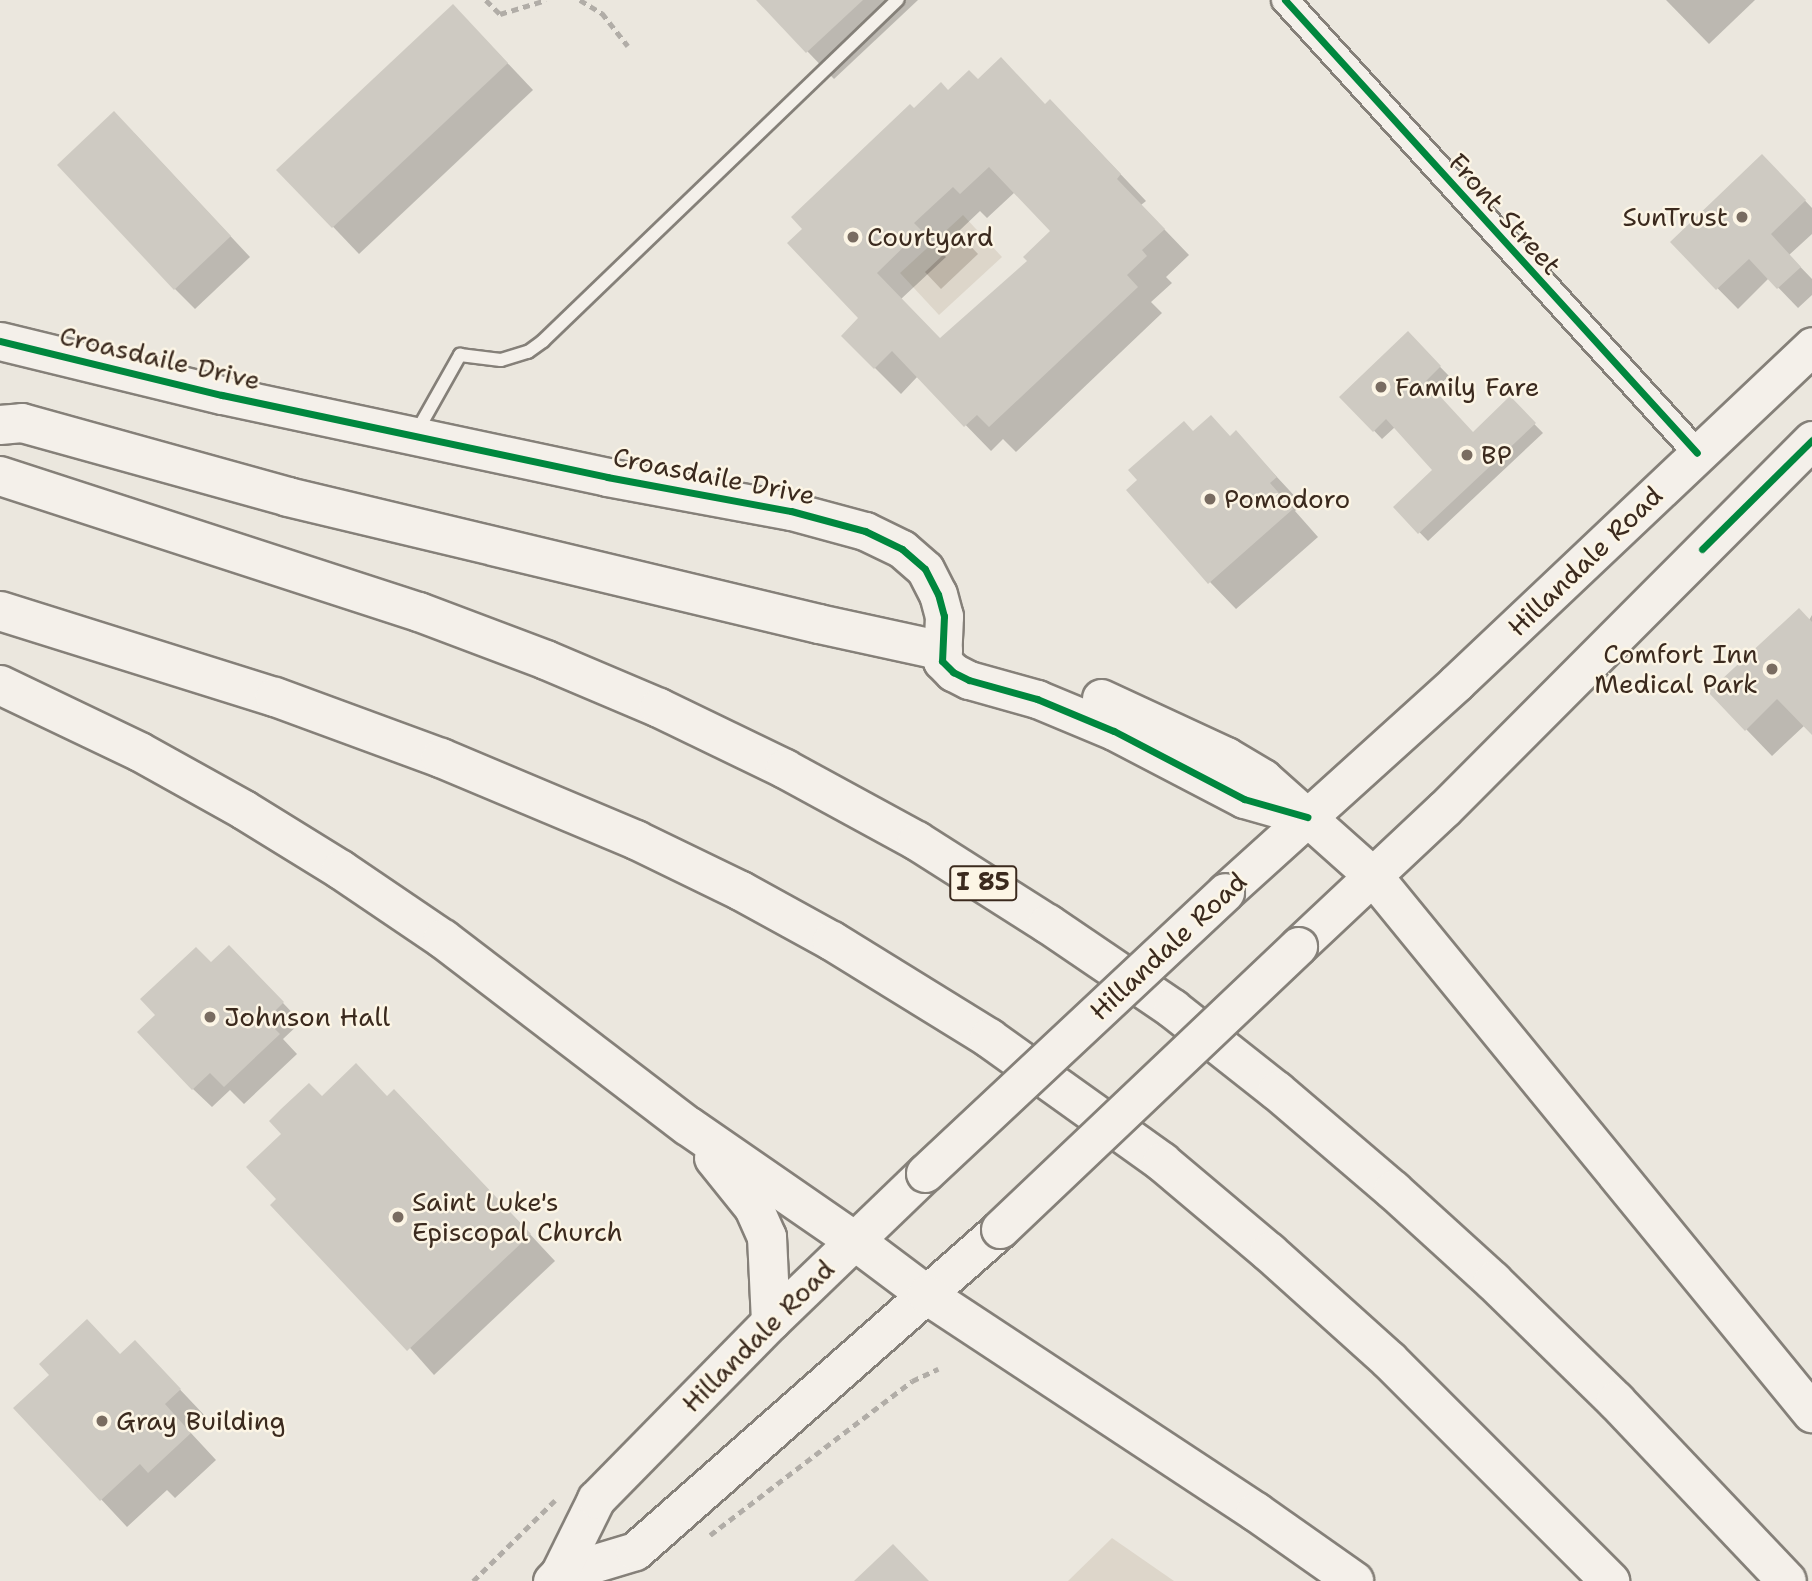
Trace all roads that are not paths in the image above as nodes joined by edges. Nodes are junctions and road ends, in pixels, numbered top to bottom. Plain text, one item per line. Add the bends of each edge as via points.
1 (897, 0) edge
2 (1285, 0) edge
3 (0, 341) edge
4 (1812, 346) edge
5 (0, 425) edge
6 (414, 435) junction
7 (1812, 440) edge
8 (1697, 453) junction
9 (0, 475) edge
10 (0, 611) edge
11 (943, 651) junction
12 (0, 685) edge
13 (1307, 817) junction
14 (1373, 876) junction
15 (688, 1126) junction
16 (855, 1241) junction
17 (927, 1295) junction
18 (771, 1321) junction
19 (1812, 1413) edge
20 (555, 1577) edge
21 (1354, 1581) edge
22 (1610, 1581) edge
23 (1787, 1581) edge

1 - 6 lane via 543,341 528,352 501,360 460,355
2 - 8 street, Front Street
3 - 6 main road, Croasdaile Drive via 222,395
4 - 8 main road, Hillandale Road
5 - 11 highway via 22,424 315,503
6 - 11 main road, Croasdaile Drive via 791,511 865,531 902,549 925,569 942,605
7 - 14 main road, Hillandale Road
8 - 13 main road, Hillandale Road
9 - 23 highway, I 85 via 419,612 546,660 785,769 917,841 1173,1009 1298,1109 1502,1290 1616,1401
10 - 22 highway via 275,697 441,758 636,840 832,941 989,1038 1162,1162 1389,1360
11 - 13 main road via 1048,676 1140,716 1263,778
12 - 15 highway via 140,752 341,870 443,939
13 - 14 main road
13 - 16 main road, Hillandale Road, bridge
14 - 17 main road, Hillandale Road, bridge
14 - 19 highway
15 - 16 highway
15 - 18 highway via 762,1223 769,1248
16 - 17 highway
16 - 18 main road, Hillandale Road
17 - 20 main road, Hillandale Road via 635,1551
17 - 21 highway
18 - 20 main road, Hillandale Road via 596,1499

